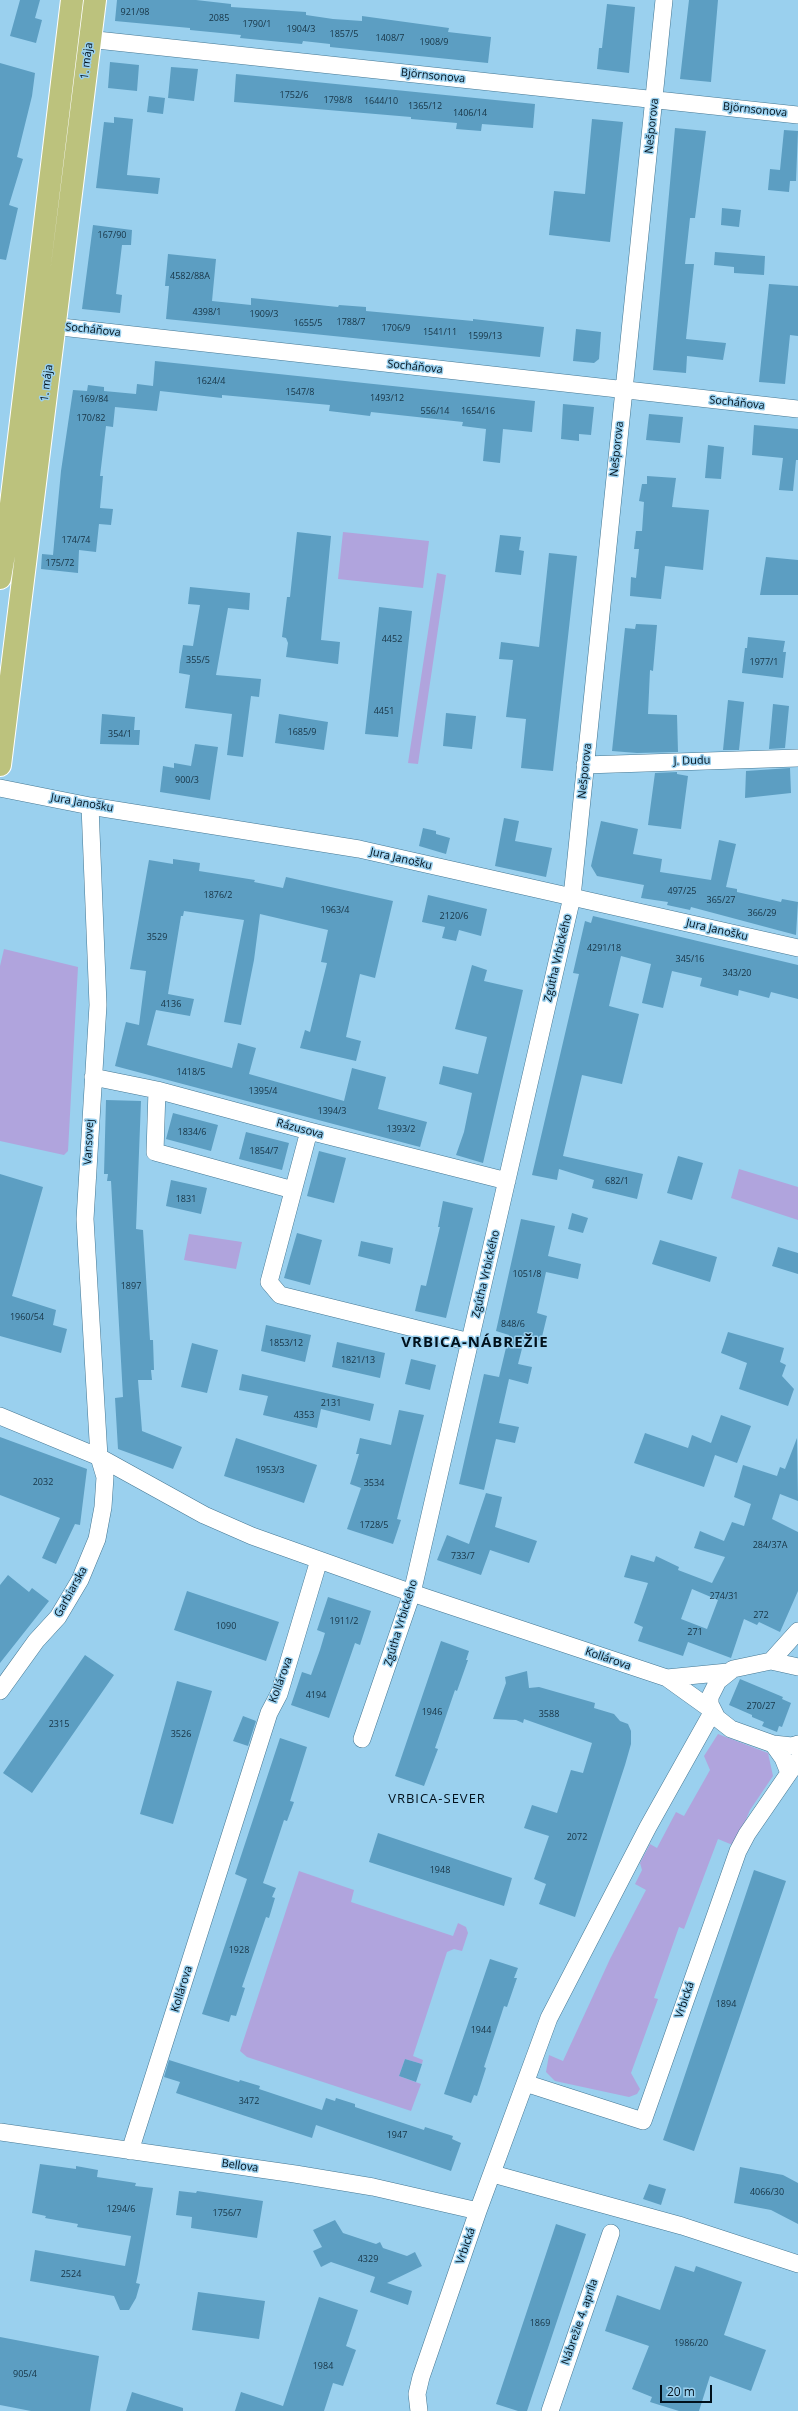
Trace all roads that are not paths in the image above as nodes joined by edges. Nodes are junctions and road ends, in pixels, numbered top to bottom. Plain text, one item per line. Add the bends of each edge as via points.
1 (72, 0) edge
2 (95, 0) edge
3 (664, 0) edge
4 (68, 37) junction
5 (90, 40) junction
6 (655, 99) junction
7 (798, 115) edge
8 (32, 324) junction
9 (54, 326) junction
10 (624, 390) junction
11 (798, 409) edge
12 (0, 578) edge
13 (798, 758) edge
14 (0, 765) edge
15 (585, 765) junction
16 (0, 788) edge
17 (90, 806) junction
18 (572, 897) junction
19 (798, 948) edge
20 (94, 1077) junction
21 (157, 1090) junction
22 (309, 1131) junction
23 (507, 1181) junction
24 (293, 1190) junction
25 (470, 1342) junction
26 (1, 1416) edge
27 (99, 1457) junction
28 (105, 1477) joint
29 (319, 1560) junction
30 (412, 1593) junction
31 (798, 1631) edge
32 (770, 1661) junction
33 (798, 1667) edge
34 (728, 1672) junction
35 (667, 1678) junction
36 (0, 1691) edge
37 (712, 1711) junction
38 (362, 1739) dead end
39 (773, 1744) junction
40 (798, 1744) edge
41 (794, 1766) edge
42 (525, 2083) junction
43 (0, 2132) edge
44 (130, 2151) junction
45 (493, 2174) junction
46 (478, 2211) junction
47 (611, 2233) dead end
48 (798, 2264) edge
49 (419, 2411) edge
50 (550, 2411) edge

1 - 4 main road, 1. mája
2 - 5 main road, 1. mája
3 - 6 street, Nešporova
4 - 5 street, Björnsonova
4 - 8 main road, 1. mája
5 - 6 street, Björnsonova
5 - 9 main road, 1. mája
6 - 7 street, Björnsonova
6 - 10 street, Nešporova
8 - 9 street, Socháňova
8 - 12 main road, 1. mája
9 - 10 street, Socháňova
9 - 14 main road, 1. mája
10 - 11 street, Socháňova
10 - 15 street, Nešporova
13 - 15 street, J. Dudu
15 - 18 street, Nešporova
16 - 17 street, Jura Janošku
17 - 18 street, Jura Janošku via 359,849
17 - 20 street, Vansovej via 98,1005
18 - 19 street, Jura Janošku
18 - 23 street, Zgútha Vrbického
20 - 21 street, Rázusova
20 - 27 street, Vansovej via 86,1219
21 - 22 street, Rázusova
21 - 24 street via 156,1152
22 - 23 street, Rázusova
22 - 24 street
23 - 25 street, Zgútha Vrbického
24 - 25 street via 269,1282 280,1294
25 - 30 street, Zgútha Vrbického
26 - 27 street
27 - 28 street, Vansovej
27 - 29 street via 204,1515
28 - 36 street, Garbiarska via 97,1539 80,1580 58,1617 36,1641
29 - 30 street, Kollárova
29 - 44 street, Kollárova via 279,1694 269,1714
30 - 35 street, Kollárova
30 - 38 street, Zgútha Vrbického
31 - 32 street
32 - 33 street
32 - 34 street via 748,1664
34 - 35 street, Kollárova
34 - 37 street via 718,1681 710,1697
35 - 37 street, Kollárova
37 - 39 street, Kollárova via 731,1729
37 - 42 street, Vrbická via 648,1827 549,2018
39 - 40 street, Kollárova
39 - 41 street, Vrbická via 783,1758
41 - 42 street, Vrbická via 738,1851 643,2121
42 - 45 street, Vrbická
43 - 44 street, Bellova
44 - 46 street, Bellova via 373,2187
45 - 46 street, Vrbická
45 - 48 street via 682,2226
46 - 49 street, Vrbická via 421,2377 417,2394
47 - 50 street, Nábrežie 4. apríla

